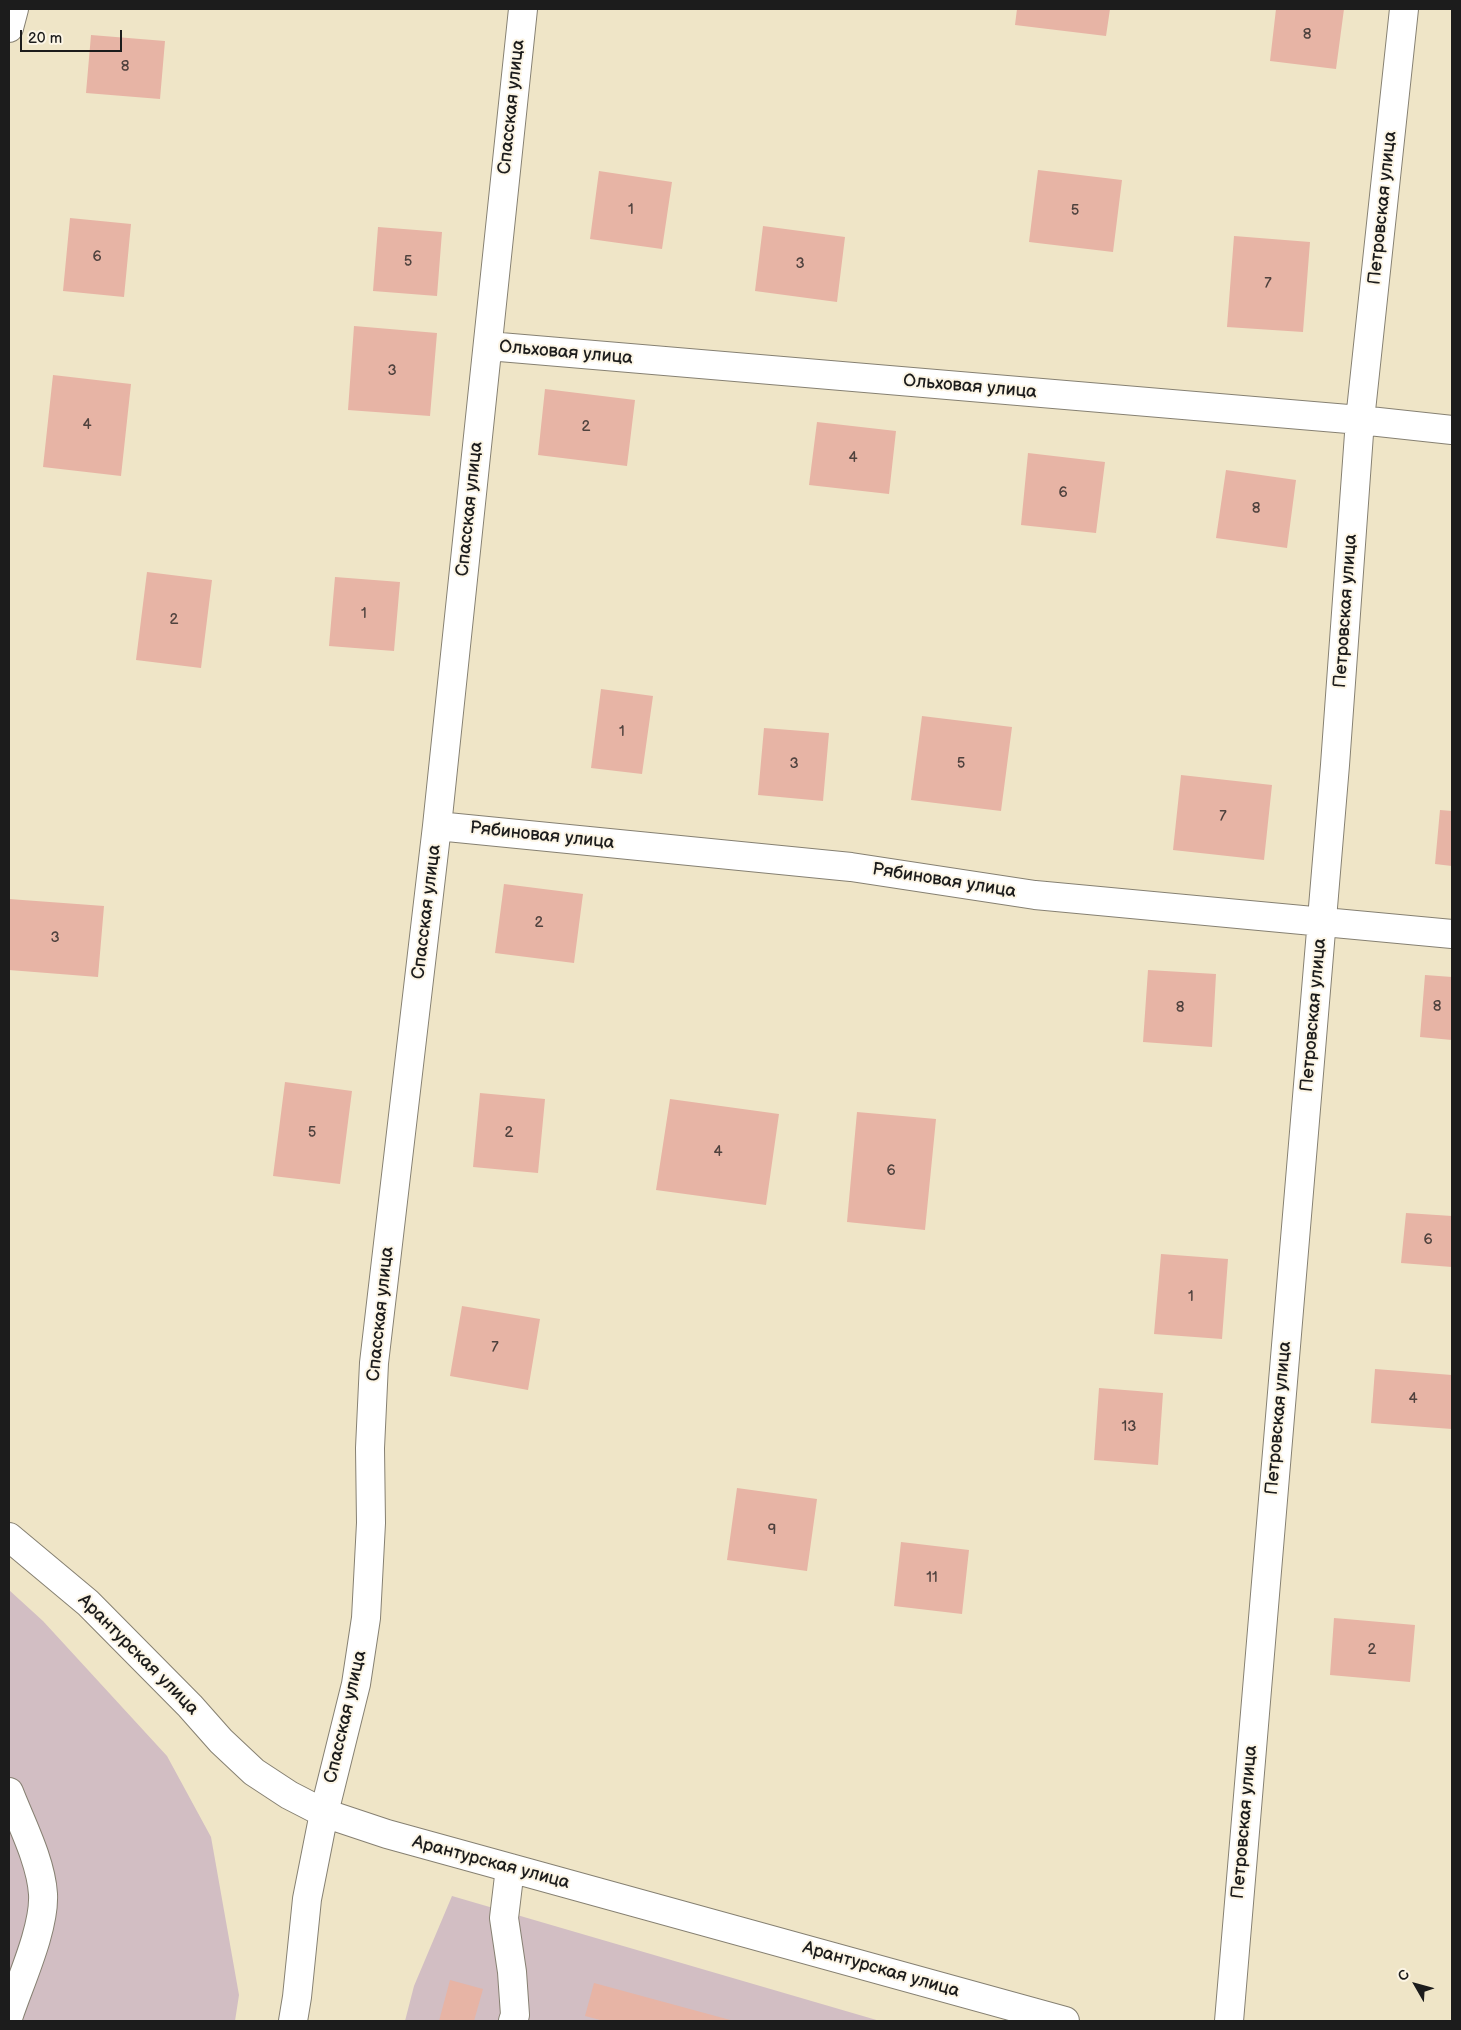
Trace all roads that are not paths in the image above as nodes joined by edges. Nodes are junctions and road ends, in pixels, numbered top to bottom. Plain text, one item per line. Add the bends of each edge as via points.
1 (14, 9) edge
2 (522, 9) edge
3 (1404, 9) edge
4 (9, 28) edge
5 (488, 346) junction
6 (1360, 420) junction
7 (1452, 430) edge
8 (437, 826) junction
9 (1322, 921) junction
10 (1452, 934) edge
11 (9, 1537) edge
12 (9, 1792) edge
13 (324, 1813) junction
14 (510, 1868) junction
15 (9, 2015) edge
16 (520, 2020) edge
17 (293, 2021) edge
18 (1065, 2021) edge
19 (1228, 2021) edge

1 - 4 street
2 - 5 street, Спасская улица
3 - 6 street, Петровская улица
5 - 6 street, Ольховая улица
5 - 8 street, Спасская улица
6 - 7 street, Ольховая улица
6 - 9 street, Петровская улица
8 - 9 street, Рябиновая улица via 851,867 1035,895
8 - 13 street, Спасская улица via 374,1363 366,1618 356,1684
9 - 10 street, Рябиновая улица
9 - 19 street, Петровская улица
11 - 13 street, Арантурская улица via 88,1603 254,1772
12 - 15 street via 40,1872 43,1894 41,1921
13 - 14 street, Арантурская улица
13 - 17 street, Спасская улица via 307,1899
14 - 16 street via 504,1918
14 - 18 street, Арантурская улица

